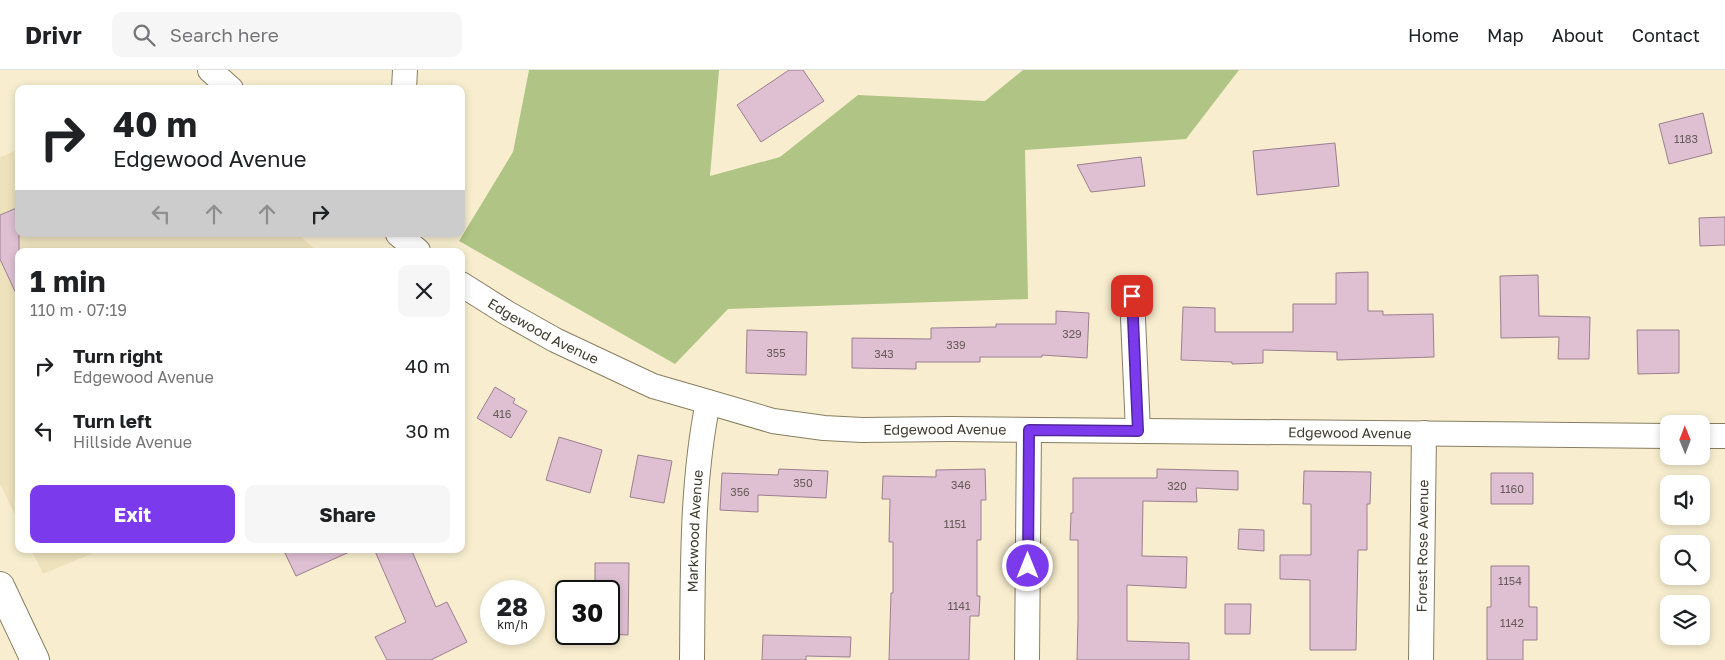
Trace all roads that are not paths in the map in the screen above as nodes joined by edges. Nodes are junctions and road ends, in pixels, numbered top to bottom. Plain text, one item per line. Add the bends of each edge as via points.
1 (210, 70) edge
2 (405, 70) edge
3 (227, 85) edge
4 (404, 85) edge
5 (402, 237) edge
6 (414, 248) edge
7 (465, 287) edge
8 (1132, 296) dead end
9 (708, 402) junction
10 (1029, 430) junction
11 (1138, 431) junction
12 (1424, 433) junction
13 (1660, 436) edge
14 (1710, 436) edge
15 (1725, 436) edge
16 (2, 596) edge
17 (35, 660) edge
18 (692, 660) edge
19 (1027, 660) edge
20 (1421, 660) edge

1 - 3 street
2 - 4 street
5 - 6 street
7 - 9 street, Edgewood Avenue via 555,340 654,386
8 - 11 street
9 - 10 street, Edgewood Avenue via 773,421 824,428
9 - 18 street, Markwood Avenue via 699,466
10 - 11 street, Edgewood Avenue
10 - 19 street
11 - 12 street, Edgewood Avenue
12 - 13 street, Edgewood Avenue
12 - 20 street, Forest Rose Avenue
14 - 15 street
16 - 17 main road

